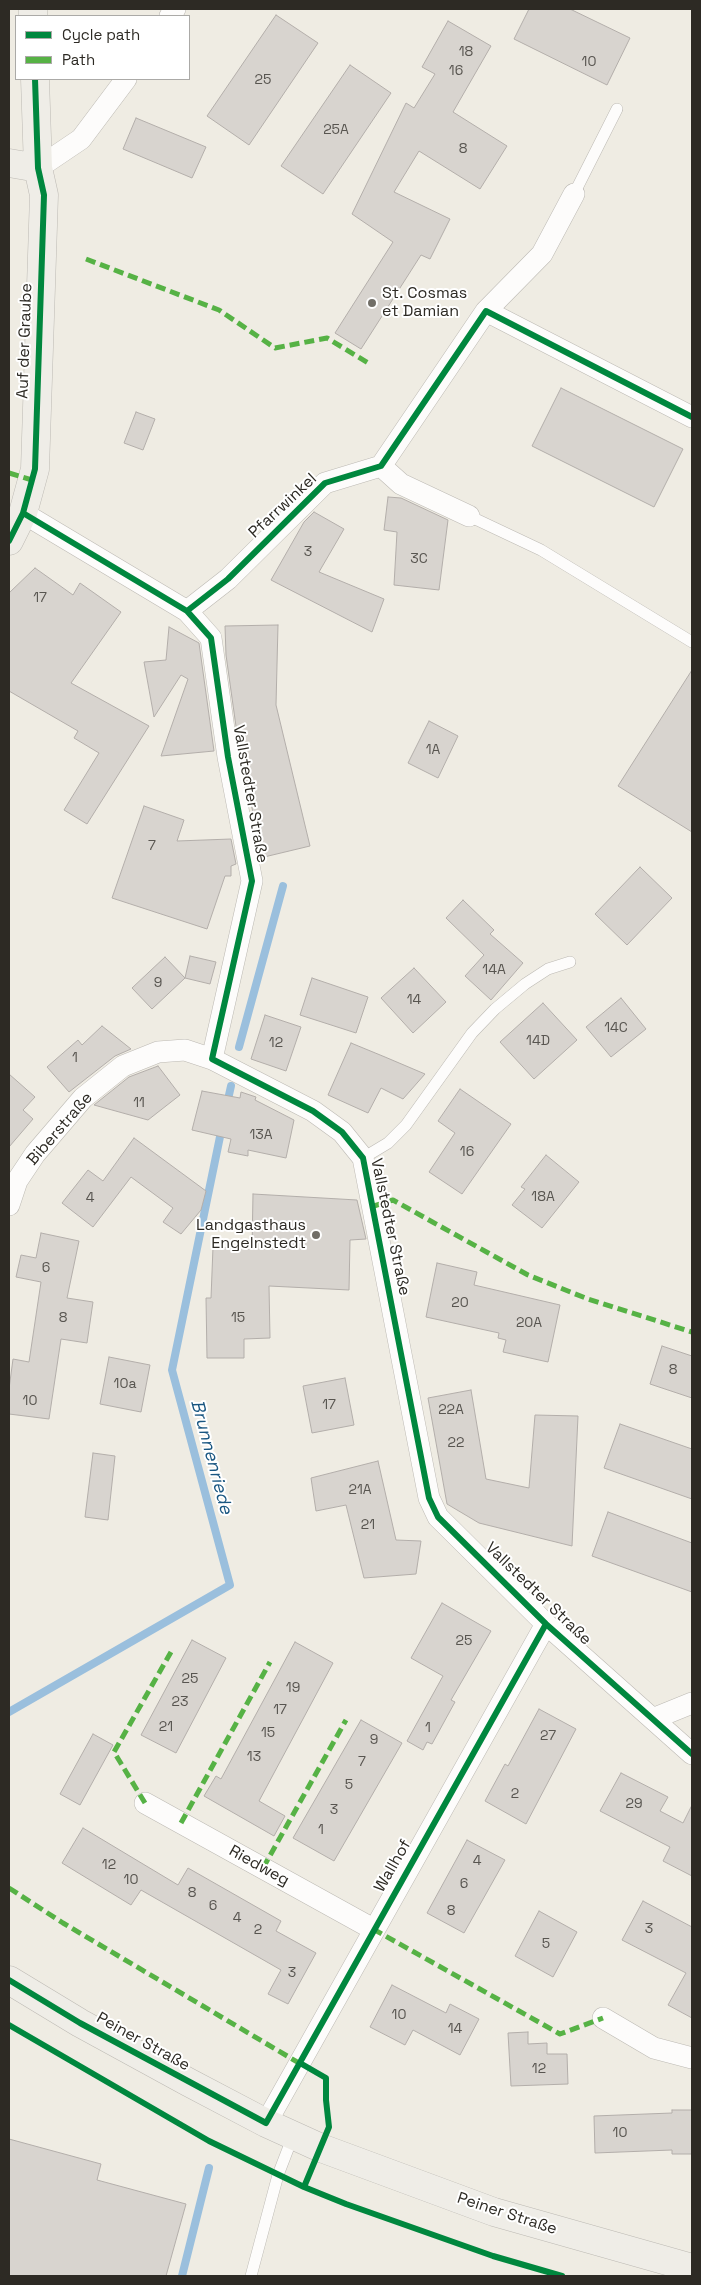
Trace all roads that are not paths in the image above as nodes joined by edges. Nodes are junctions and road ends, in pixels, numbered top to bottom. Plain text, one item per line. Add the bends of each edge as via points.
1 (36, 80) edge
2 (125, 80) edge
3 (617, 109) dead end
4 (9, 163) edge
5 (38, 168) junction
6 (574, 194) joint
7 (486, 312) junction
8 (692, 417) edge
9 (381, 466) junction
10 (23, 513) junction
11 (469, 516) joint
12 (9, 541) edge
13 (187, 611) junction
14 (692, 642) edge
15 (570, 962) dead end
16 (212, 1059) junction
17 (364, 1158) junction
18 (9, 1205) edge
19 (546, 1624) junction
20 (692, 1703) edge
21 (655, 1718) junction
22 (692, 1754) edge
23 (145, 1803) dead end
24 (373, 1929) junction
25 (9, 1980) edge
26 (603, 2018) dead end
27 (692, 2058) edge
28 (266, 2123) junction
29 (293, 2136) junction
30 (692, 2268) edge
31 (251, 2276) edge

1 - 5 main road, Auf der Graube
2 - 5 street via 82,138
3 - 6 lane
4 - 5 main road
5 - 10 main road, Auf der Graube via 44,194 34,469
6 - 7 street via 542,254
7 - 8 street
7 - 9 street
9 - 11 street via 401,484
9 - 13 street, Pfarrwinkel via 324,483 228,579
10 - 12 main road, Auf der Graube
10 - 13 street, Vallstedter Straße
11 - 14 lane via 541,550
13 - 16 street, Vallstedter Straße via 210,638 228,757 252,881
15 - 17 lane via 524,984 495,1009 472,1034 406,1125 388,1143
16 - 17 street, Vallstedter Straße via 313,1111 342,1132
16 - 18 street, Biberstraße via 185,1050 158,1052 123,1066 82,1098 35,1154 17,1181
17 - 19 street, Vallstedter Straße via 429,1498 438,1517
19 - 21 street, Vallstedter Straße
19 - 24 street, Wallhof
20 - 21 street
21 - 22 street, Vallstedter Straße
23 - 24 street, Riedweg
24 - 28 street, Wallhof
25 - 28 main road, Peiner Straße via 80,2023
26 - 27 street via 654,2048
28 - 29 main road, Peiner Straße
29 - 30 main road, Peiner Straße via 494,2212
29 - 31 lane via 278,2175

